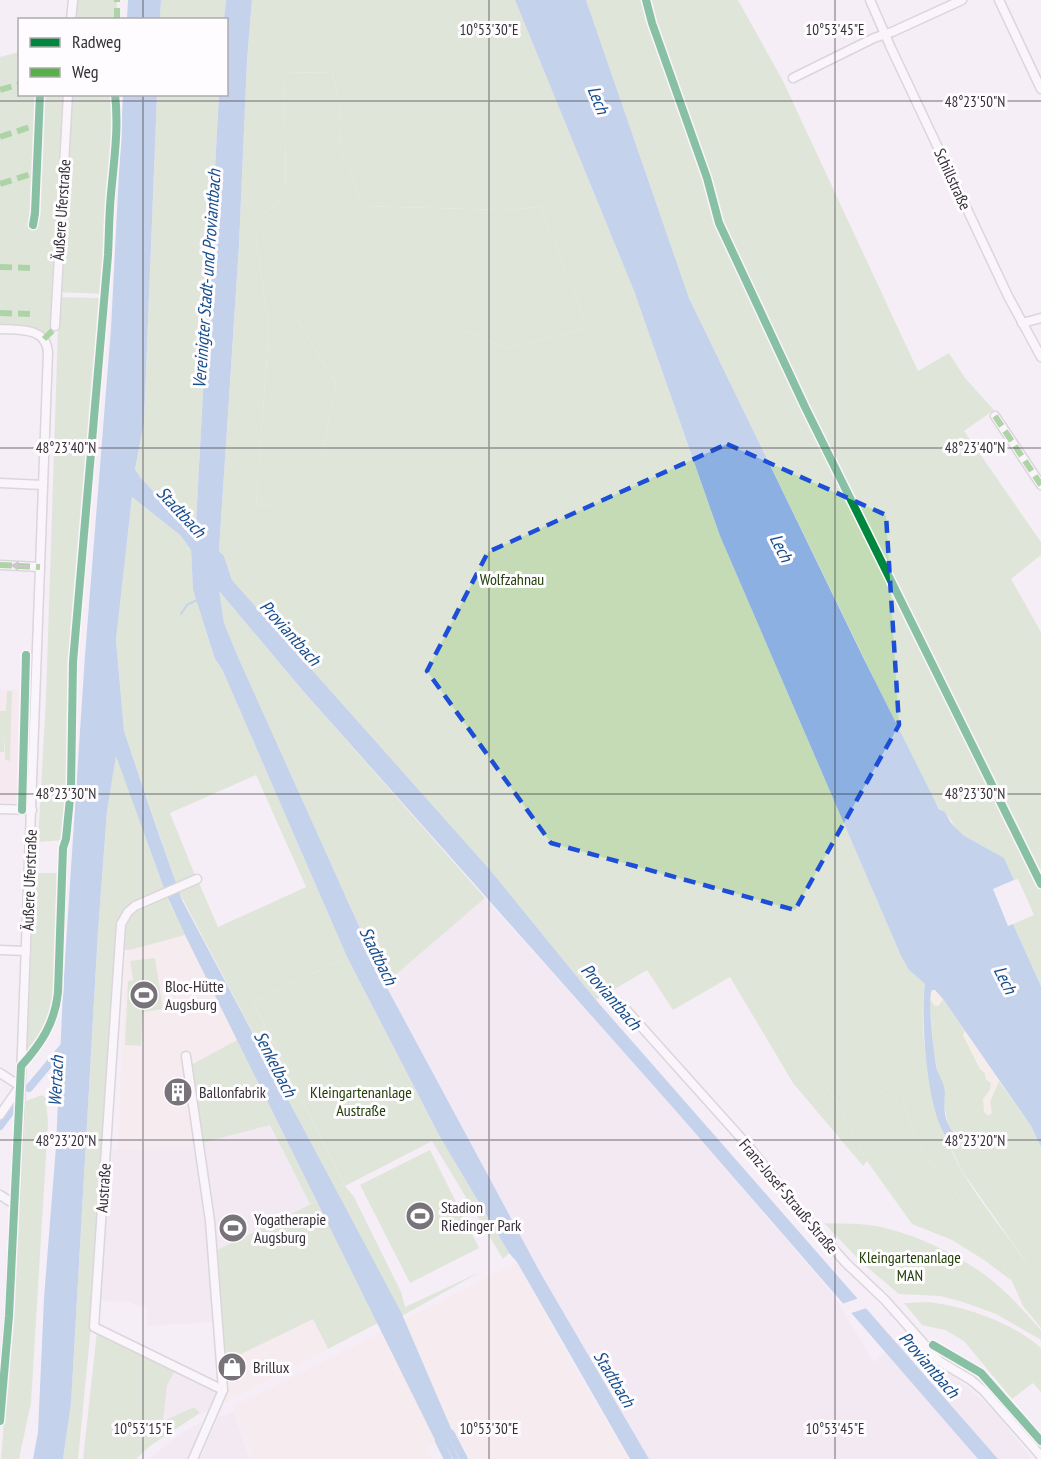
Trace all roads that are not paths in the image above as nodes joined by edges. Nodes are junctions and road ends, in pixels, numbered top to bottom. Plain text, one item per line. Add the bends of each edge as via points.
1 (73, 0) edge
2 (870, 0) edge
3 (962, 0) edge
4 (999, 0) edge
5 (71, 18) edge
6 (885, 34) junction
7 (793, 78) dead end
8 (1041, 89) edge
9 (68, 96) edge
10 (1041, 318) edge
11 (1022, 323) junction
12 (55, 326) dead end
13 (0, 329) edge
14 (1041, 357) edge
15 (995, 416) dead end
16 (0, 483) edge
17 (43, 485) junction
18 (1041, 485) edge
19 (0, 565) edge
20 (40, 567) junction
21 (0, 809) edge
22 (32, 810) junction
23 (197, 879) dead end
24 (0, 950) edge
25 (26, 951) junction
26 (621, 1004) dead end
27 (186, 1056) dead end
28 (0, 1073) edge
29 (20, 1086) junction
30 (0, 1115) edge
31 (0, 1195) edge
32 (14, 1204) junction
33 (0, 1290) edge
34 (10, 1291) junction
35 (224, 1390) junction
36 (0, 1421) edge
37 (1041, 1456) edge
38 (193, 1459) edge

1 - 5 street
2 - 6 street, Schillstraße
3 - 6 street
4 - 8 street
6 - 7 street
6 - 11 street, Schillstraße
9 - 12 street, Äußere Uferstraße
10 - 11 street
11 - 14 street, Schillstraße
13 - 17 street, Äußere Uferstraße via 42,336 48,352
15 - 18 street
16 - 17 street
17 - 20 street, Äußere Uferstraße
20 -> 19 street
20 - 22 street, Äußere Uferstraße
21 - 22 street
22 - 25 street, Äußere Uferstraße
23 - 35 street, Austraße via 128,912 121,924 94,1327
24 - 25 street
25 - 29 street, Äußere Uferstraße
26 - 37 street, Franz-Josef-Strauß-Straße via 846,1263 939,1361 984,1391
27 - 35 street via 210,1221
28 - 29 street
29 - 30 street
29 - 32 street, Äußere Uferstraße
31 - 32 street
32 - 34 street, Äußere Uferstraße
33 - 34 street
34 - 36 street, Äußere Uferstraße
35 - 38 street

